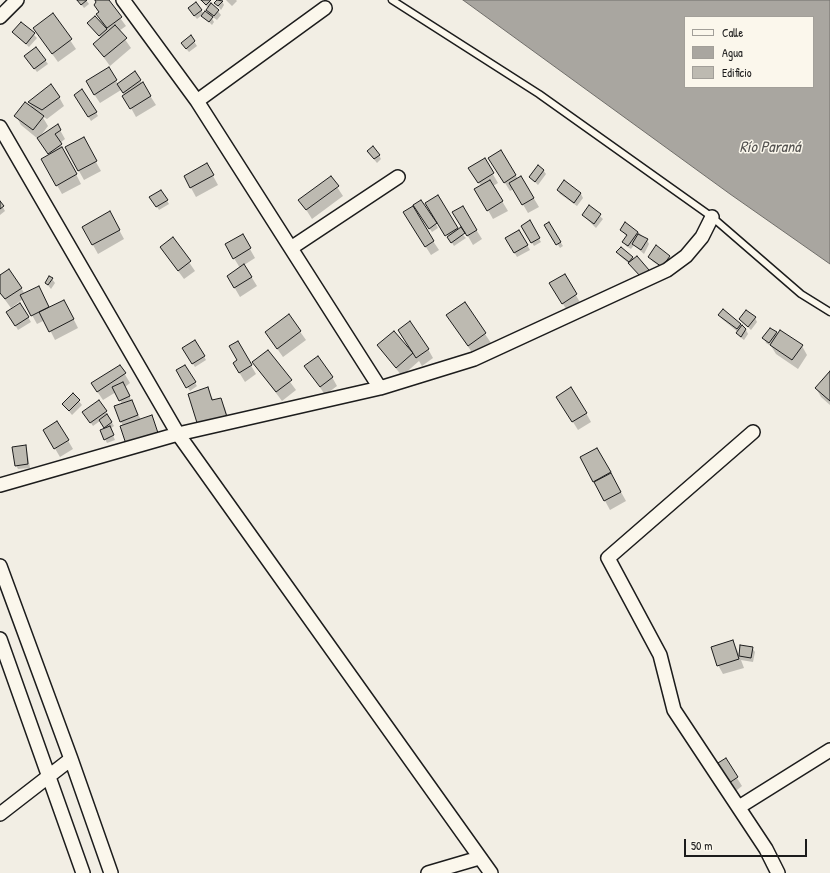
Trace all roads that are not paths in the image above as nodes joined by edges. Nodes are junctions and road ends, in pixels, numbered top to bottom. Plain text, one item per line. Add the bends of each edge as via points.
1 (17, 0) edge
2 (123, 0) edge
3 (392, 0) edge
4 (325, 8) dead end
5 (0, 17) edge
6 (197, 101) junction
7 (0, 127) edge
8 (398, 177) dead end
9 (712, 217) junction
10 (291, 248) junction
11 (830, 312) edge
12 (380, 388) junction
13 (753, 432) dead end
14 (178, 434) junction
15 (0, 485) edge
16 (0, 566) edge
17 (0, 639) edge
18 (830, 750) edge
19 (72, 759) junction
20 (49, 777) junction
21 (739, 807) junction
22 (0, 814) edge
23 (479, 858) junction
24 (83, 873) edge
25 (110, 873) edge
26 (428, 873) edge
27 (491, 873) edge
28 (778, 873) edge

1 - 5 street
2 - 6 street
3 - 9 lane via 539,94
4 - 6 street
6 - 10 street
7 - 14 street
8 - 10 street
9 - 11 lane via 801,294
9 - 12 street via 702,237 690,252 667,270 474,359
10 - 12 street
12 - 14 street
13 - 21 street via 608,558 660,655 674,710
14 - 15 street
14 - 23 street
16 - 19 street
17 - 20 street
18 - 21 street
19 - 20 street
19 - 25 street
20 - 22 street
20 - 24 street
21 - 28 street
23 - 26 street
23 - 27 street

